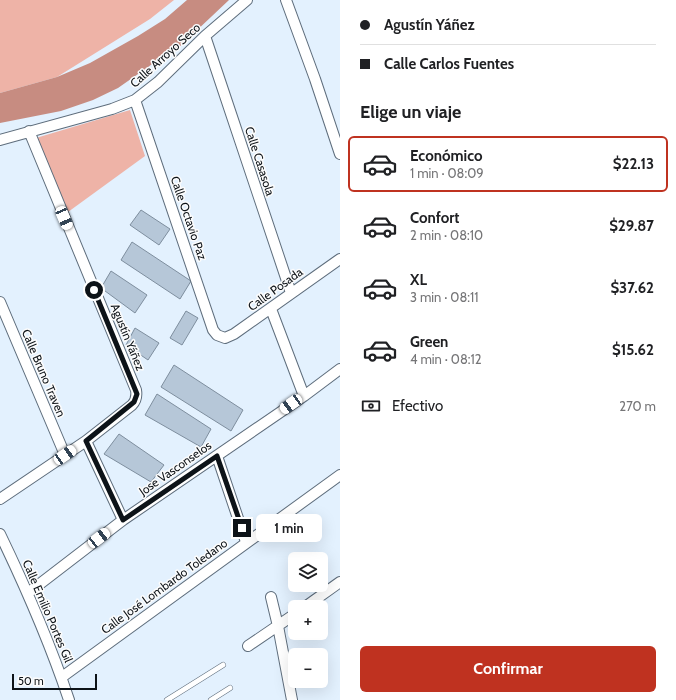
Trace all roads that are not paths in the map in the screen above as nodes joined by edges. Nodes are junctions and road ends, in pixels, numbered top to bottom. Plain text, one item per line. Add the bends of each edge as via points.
1 (247, 0) edge
2 (286, 0) edge
3 (206, 36) junction
4 (135, 100) junction
5 (29, 131) junction
6 (0, 140) edge
7 (340, 154) edge
8 (340, 259) edge
9 (291, 293) junction
10 (0, 302) edge
11 (271, 309) junction
12 (225, 338) joint
13 (340, 369) edge
14 (304, 396) junction
15 (86, 441) junction
16 (65, 455) junction
17 (217, 456) junction
18 (340, 475) edge
19 (0, 499) edge
20 (123, 520) junction
21 (0, 534) edge
22 (246, 542) junction
23 (340, 582) edge
24 (28, 593) junction
25 (271, 598) dead end
26 (315, 600) edge
27 (288, 619) edge
28 (278, 626) junction
29 (248, 646) dead end
30 (223, 665) dead end
31 (62, 677) junction
32 (230, 688) dead end
33 (70, 700) edge
34 (167, 700) edge
35 (211, 700) edge
36 (292, 700) edge

1 - 3 street, Calle Arroyo Seco
2 - 7 street
3 - 4 street, Calle Arroyo Seco via 158,82
3 - 9 street, Calle Casasola
4 - 5 street, Calle Arroyo Seco via 112,109
4 - 12 street, Calle Octavio Paz via 213,330
5 - 6 street, Calle Arroyo Seco
5 - 15 street, Agustín Yáñez via 136,390 136,398 132,405
8 - 9 street, Calle Posada
9 - 11 street, Calle Posada
10 - 16 street, Calle Bruno Traven
11 - 12 street, Calle Posada
11 - 14 street
13 - 14 street, Jose Vasconselos
14 - 17 street, Jose Vasconselos
15 - 16 street
15 - 20 street
16 - 19 street
17 - 20 street, Jose Vasconselos
17 - 22 street
18 - 22 street, Calle José Lombardo Toledano
20 - 24 street, Jose Vasconselos
21 - 24 street, Calle Emilio Portes Gil
22 - 31 street, Calle José Lombardo Toledano
23 - 26 street
24 - 31 street, Calle Emilio Portes Gil
25 - 28 street
27 - 28 street
28 - 29 street
28 - 36 street
30 - 34 lane
31 - 33 street, Calle Emilio Portes Gil
32 - 35 lane

